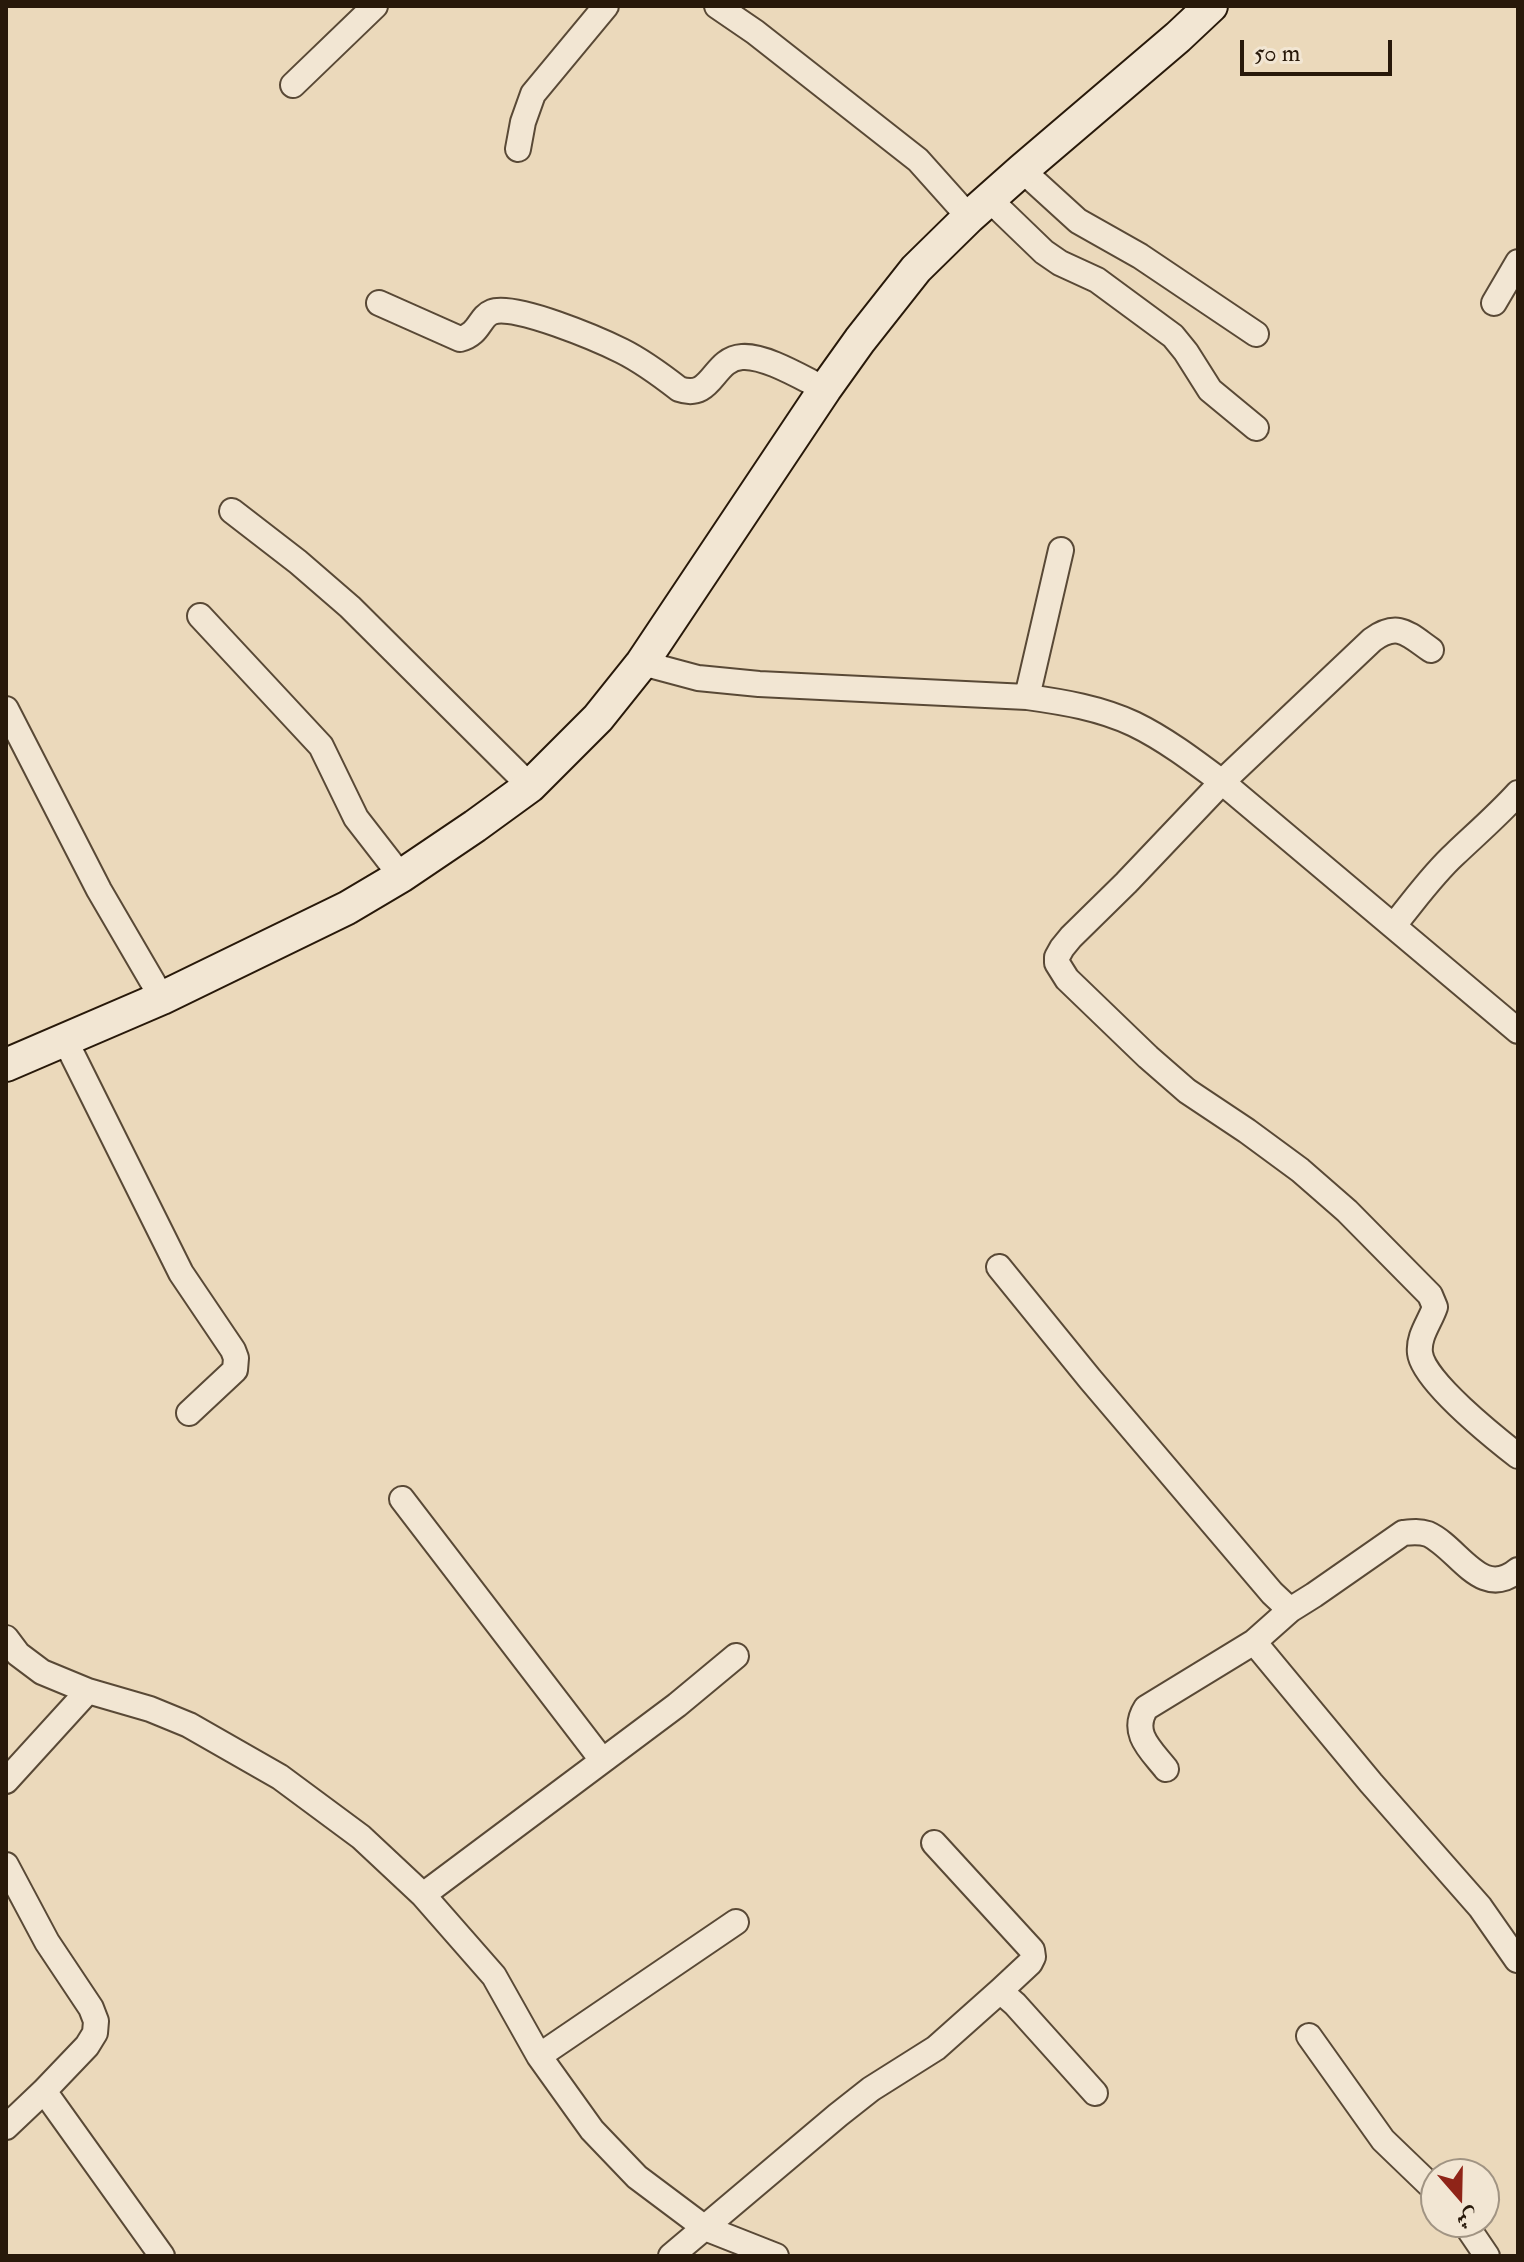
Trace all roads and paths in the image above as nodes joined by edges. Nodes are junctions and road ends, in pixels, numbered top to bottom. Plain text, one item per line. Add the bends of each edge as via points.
1 (375, 6) edge
2 (606, 6) edge
3 (717, 6) edge
4 (1211, 6) edge
5 (293, 85) dead end
6 (518, 149) dead end
7 (1022, 170) junction
8 (979, 208) junction
9 (1518, 262) edge
10 (379, 303) dead end
11 (1494, 303) dead end
12 (1256, 334) dead end
13 (825, 389) junction
14 (1256, 428) dead end
15 (232, 511) dead end
16 (1061, 550) dead end
17 (200, 616) dead end
18 (1431, 650) dead end
19 (642, 663) junction
20 (1027, 697) junction
21 (6, 709) edge
22 (1222, 782) junction
23 (530, 786) junction
24 (1518, 793) edge
25 (401, 876) junction
26 (1394, 925) junction
27 (162, 998) junction
28 (1518, 1031) edge
29 (65, 1040) junction
30 (6, 1065) edge
31 (999, 1267) dead end
32 (189, 1413) dead end
33 (1518, 1456) edge
34 (402, 1499) dead end
35 (1518, 1570) edge
36 (1290, 1610) junction
37 (6, 1638) edge
38 (1254, 1642) junction
39 (736, 1656) dead end
40 (88, 1691) junction
41 (602, 1760) junction
42 (1166, 1769) dead end
43 (6, 1781) edge
44 (934, 1843) dead end
45 (6, 1865) edge
46 (423, 1895) junction
47 (736, 1922) dead end
48 (1517, 1960) edge
49 (1000, 1991) junction
50 (1309, 2036) dead end
51 (539, 2056) junction
52 (44, 2091) junction
53 (1095, 2093) dead end
54 (6, 2127) edge
55 (1420, 2176) edge
56 (705, 2228) junction
57 (1475, 2238) edge
58 (162, 2256) edge
59 (671, 2256) edge
60 (776, 2256) edge
61 (1487, 2256) edge

1 - 5 street
2 - 6 street via 533,94
3 - 8 street
4 - 7 main road
7 - 8 main road
7 - 12 street via 1078,221
8 - 13 main road via 916,269
8 - 14 street via 1069,268 1097,280 1173,336 1210,390
9 - 11 street
10 - 13 street via 460,339 473,334 494,311 528,315 624,351 688,392 697,391 730,360 742,357 763,360
13 - 19 main road
15 - 23 street via 350,607
16 - 20 street
17 - 25 street via 321,746 356,818
18 - 22 street via 1405,631 1383,632
19 - 20 street via 698,678 759,684
19 - 23 main road via 598,718
20 - 22 street via 1102,712 1134,725
21 - 27 street via 99,890
22 - 26 street
22 - 33 street via 1071,937 1057,963 1148,1057 1187,1091 1300,1170 1430,1295 1435,1307 1422,1333 1423,1363 1448,1395
23 - 25 main road
24 - 26 street via 1436,874
25 - 27 main road
26 - 28 street
27 - 29 main road
29 - 30 main road
29 - 32 street via 181,1273 236,1358 235,1370
31 - 36 street
34 - 41 street
35 - 36 street via 1498,1581 1483,1578 1436,1539 1415,1531 1403,1533
36 - 38 street
37 - 40 street via 42,1672
38 - 42 street via 1146,1708 1139,1727
38 - 48 street via 1480,1907
39 - 41 street
40 - 43 street
40 - 46 street via 189,1725 280,1777 361,1837
41 - 46 street
44 - 49 street via 1032,1950 1030,1963
45 - 52 street via 96,2021 87,2046
46 - 51 street via 494,1976
47 - 51 street
49 - 53 street
49 - 56 street via 936,2048 838,2115
50 - 55 street via 1383,2140
51 - 56 street via 601,2140 637,2177
52 - 54 street
52 - 58 street
56 - 59 street
56 - 60 street
57 - 61 street

